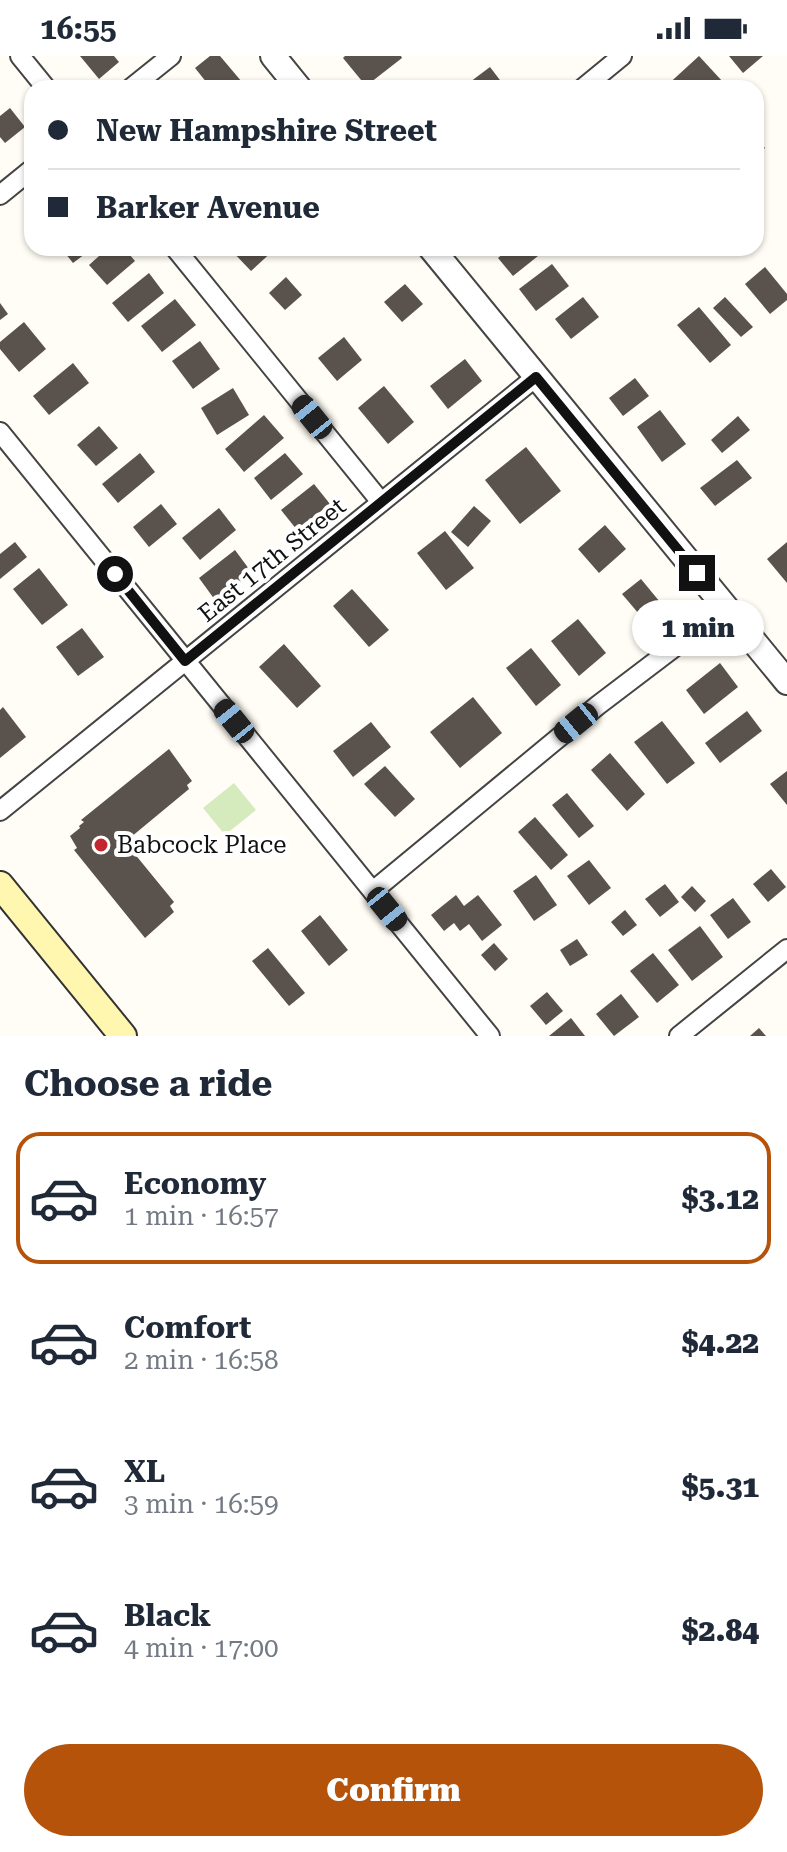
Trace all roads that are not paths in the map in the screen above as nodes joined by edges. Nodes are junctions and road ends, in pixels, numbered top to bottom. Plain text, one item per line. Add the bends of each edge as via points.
1 (20, 56) edge
2 (171, 56) edge
3 (273, 56) edge
4 (622, 56) edge
5 (40, 80) edge
6 (141, 80) edge
7 (292, 80) edge
8 (593, 80) edge
9 (24, 176) edge
10 (0, 195) edge
11 (181, 256) edge
12 (438, 256) edge
13 (536, 377) junction
14 (0, 432) edge
15 (381, 502) junction
16 (726, 608) junction
17 (185, 661) junction
18 (787, 682) edge
19 (0, 811) edge
20 (0, 885) edge
21 (373, 891) junction
22 (787, 949) edge
23 (123, 1036) edge
24 (490, 1036) edge
25 (679, 1036) edge

1 - 5 street
2 - 6 street
3 - 7 street
4 - 8 street
9 - 10 street
11 - 15 street
12 - 13 street
13 - 15 street, East 17th Street
13 - 16 street
14 - 17 street
15 - 17 street, East 17th Street
16 - 18 street
16 - 21 street via 597,706
17 - 19 street, East 17th Street
17 - 21 street
20 - 23 main road
21 - 24 street
22 - 25 street

